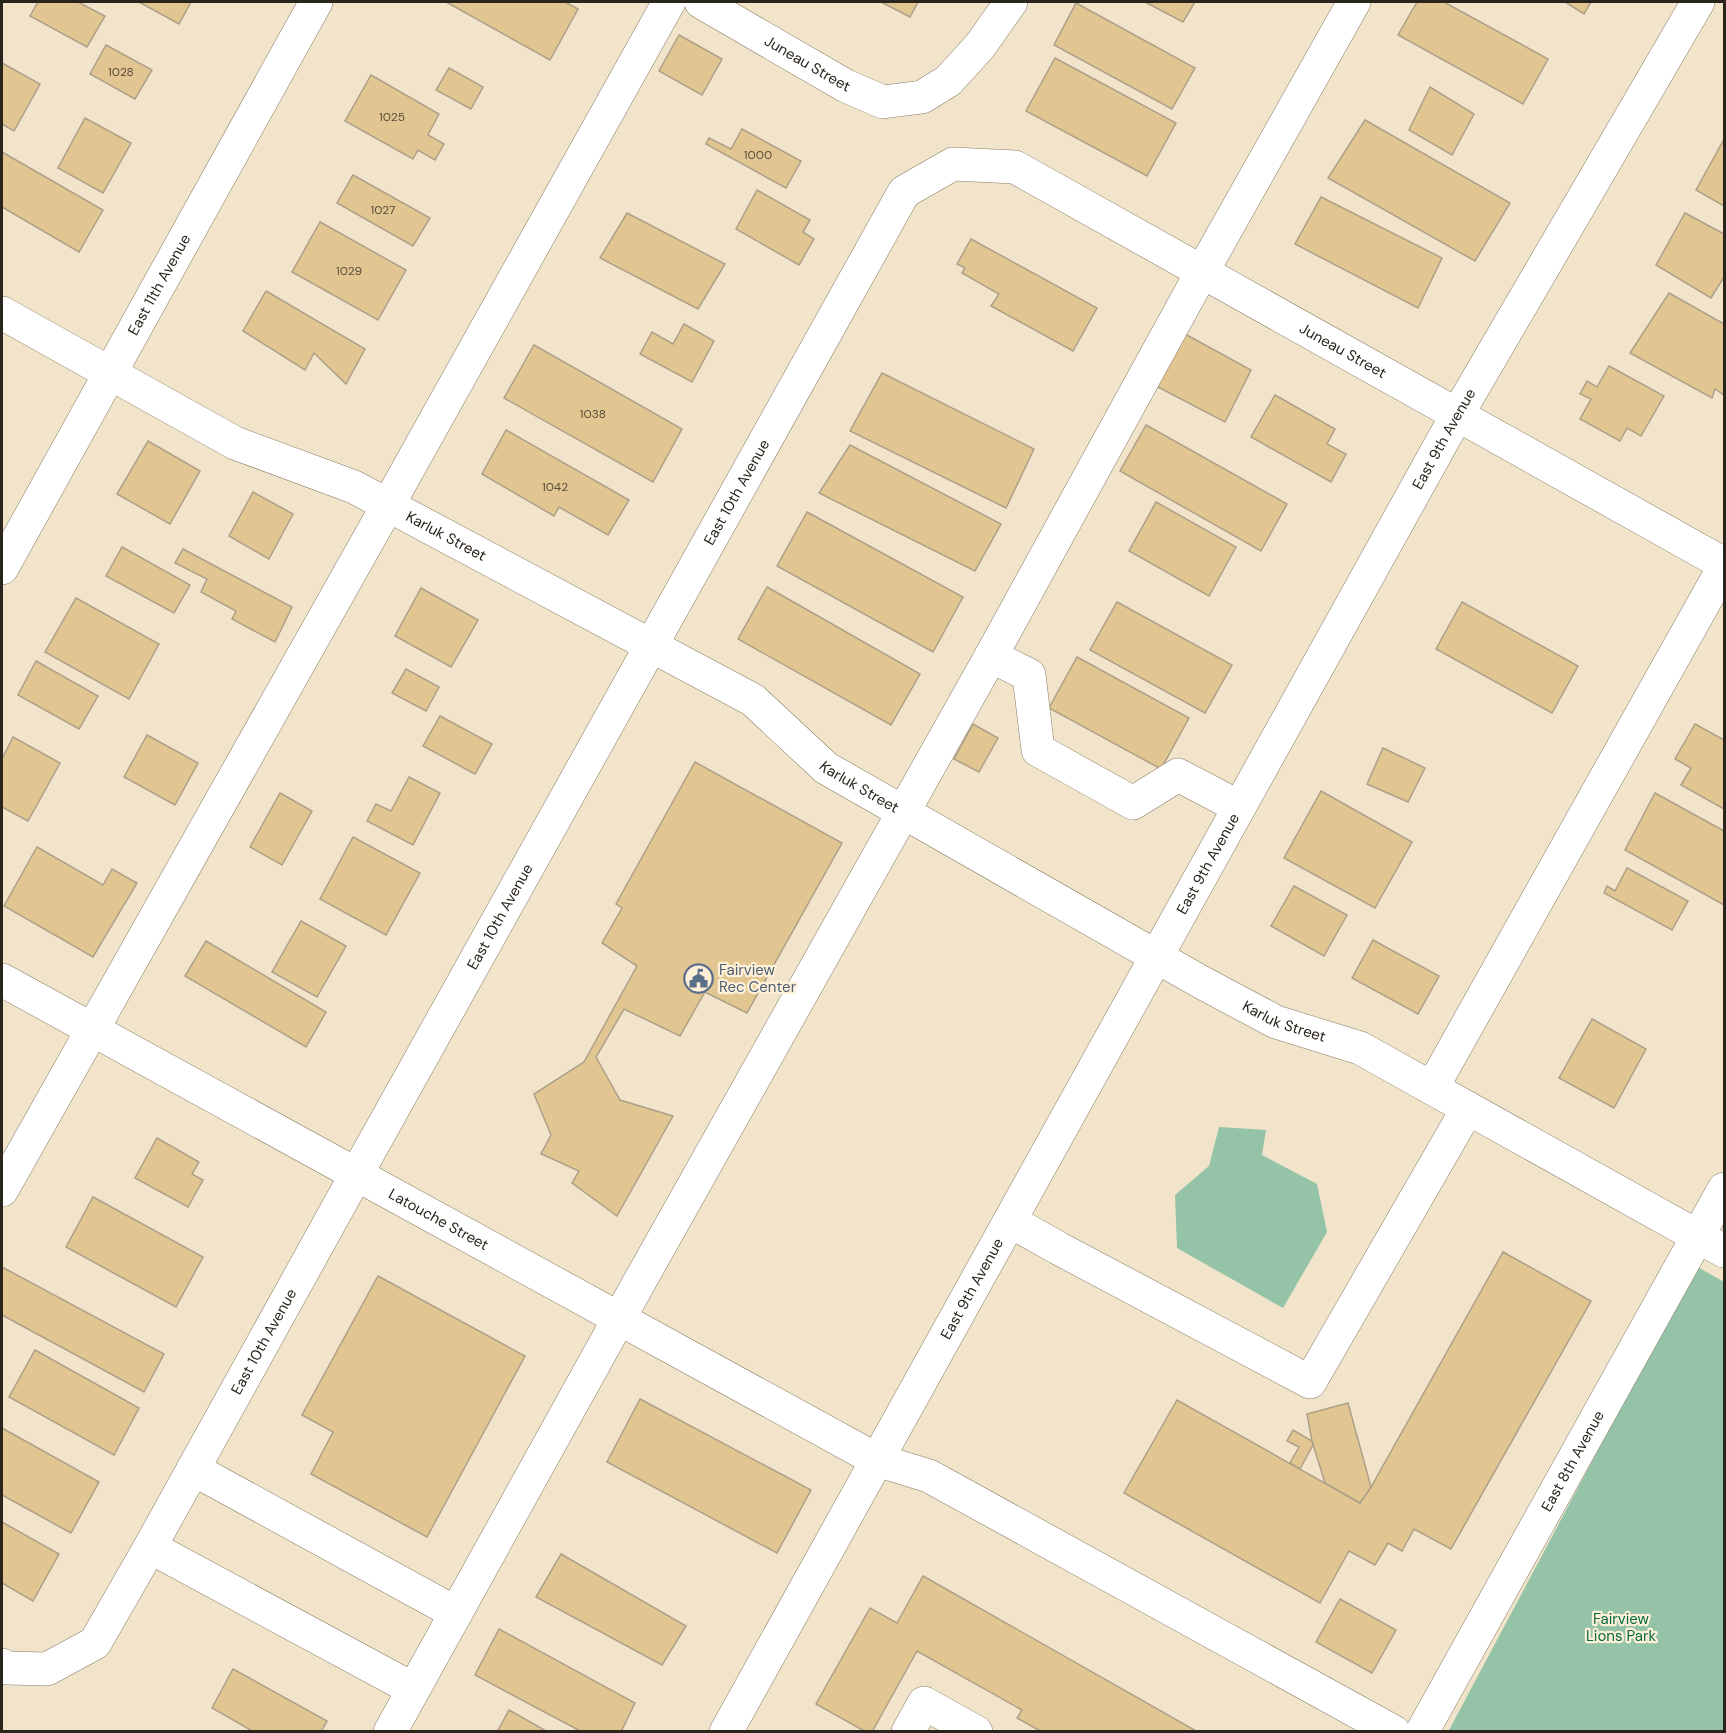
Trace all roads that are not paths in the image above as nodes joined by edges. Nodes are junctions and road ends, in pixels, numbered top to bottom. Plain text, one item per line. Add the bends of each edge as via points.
1 (316, 2) edge
2 (669, 2) edge
3 (701, 2) edge
4 (1011, 2) edge
5 (1354, 2) edge
6 (1698, 2) edge
7 (953, 164) joint
8 (1202, 272) junction
9 (2, 313) edge
10 (110, 373) junction
11 (1457, 415) junction
12 (388, 505) junction
13 (1725, 566) edge
14 (2, 568) edge
15 (652, 646) junction
16 (991, 656) junction
17 (1239, 807) junction
18 (904, 812) junction
19 (1156, 955) junction
20 (2, 980) edge
21 (92, 1030) junction
22 (1432, 1088) junction
23 (1468, 1108) junction
24 (356, 1175) junction
25 (1725, 1189) edge
26 (2, 1190) edge
27 (1010, 1221) junction
28 (1711, 1244) edge
29 (619, 1319) junction
30 (877, 1460) junction
31 (193, 1469) junction
32 (150, 1547) junction
33 (456, 1613) junction
34 (2, 1665) edge
35 (413, 1689) junction
36 (390, 1731) edge
37 (728, 1731) edge
38 (908, 1731) edge
39 (976, 1731) edge
40 (1394, 1731) edge
41 (1422, 1731) edge

1 - 10 street, East 11th Avenue
2 - 12 street
3 - 4 street, Juneau Street via 846,86 883,102 922,97 948,81 980,46
5 - 8 street
6 - 11 street, East 9th Avenue
7 - 8 street, Juneau Street via 1015,167
7 - 15 street, East 10th Avenue via 904,192
8 - 11 street, Juneau Street
8 - 16 street
9 - 10 street, Karluk Street
10 - 12 street, Karluk Street via 234,443 354,487
10 - 14 street, East 11th Avenue
11 - 13 street, Juneau Street
11 - 17 street, East 9th Avenue
12 - 15 street, Karluk Street
12 - 21 street
13 - 22 street
15 - 18 street, Karluk Street via 753,700 826,768
15 - 24 street, East 10th Avenue
16 - 17 street via 1029,675 1038,750 1133,803 1178,775
16 - 18 street
17 - 19 street, East 9th Avenue
18 - 19 street, Karluk Street
18 - 29 street
19 - 22 street, Karluk Street via 1276,1022 1360,1048
19 - 27 street, East 9th Avenue
20 - 21 street, Latouche Street
21 - 24 street, Latouche Street
21 - 26 street
22 - 23 street, Karluk Street
23 - 27 street via 1310,1382
23 - 28 street, Karluk Street
24 - 29 street, Latouche Street
24 - 31 street, East 10th Avenue
25 - 28 street, East 8th Avenue
27 - 30 street, East 9th Avenue
28 - 41 street, East 8th Avenue
29 - 30 street, Latouche Street
29 - 33 street
30 - 37 street, East 9th Avenue
30 - 40 street, Latouche Street via 929,1476
31 - 32 street, East 10th Avenue
31 - 33 street
32 - 34 street, East 10th Avenue via 95,1643 48,1669
32 - 35 street
33 - 35 street
35 - 36 street
38 - 39 street via 924,1703

